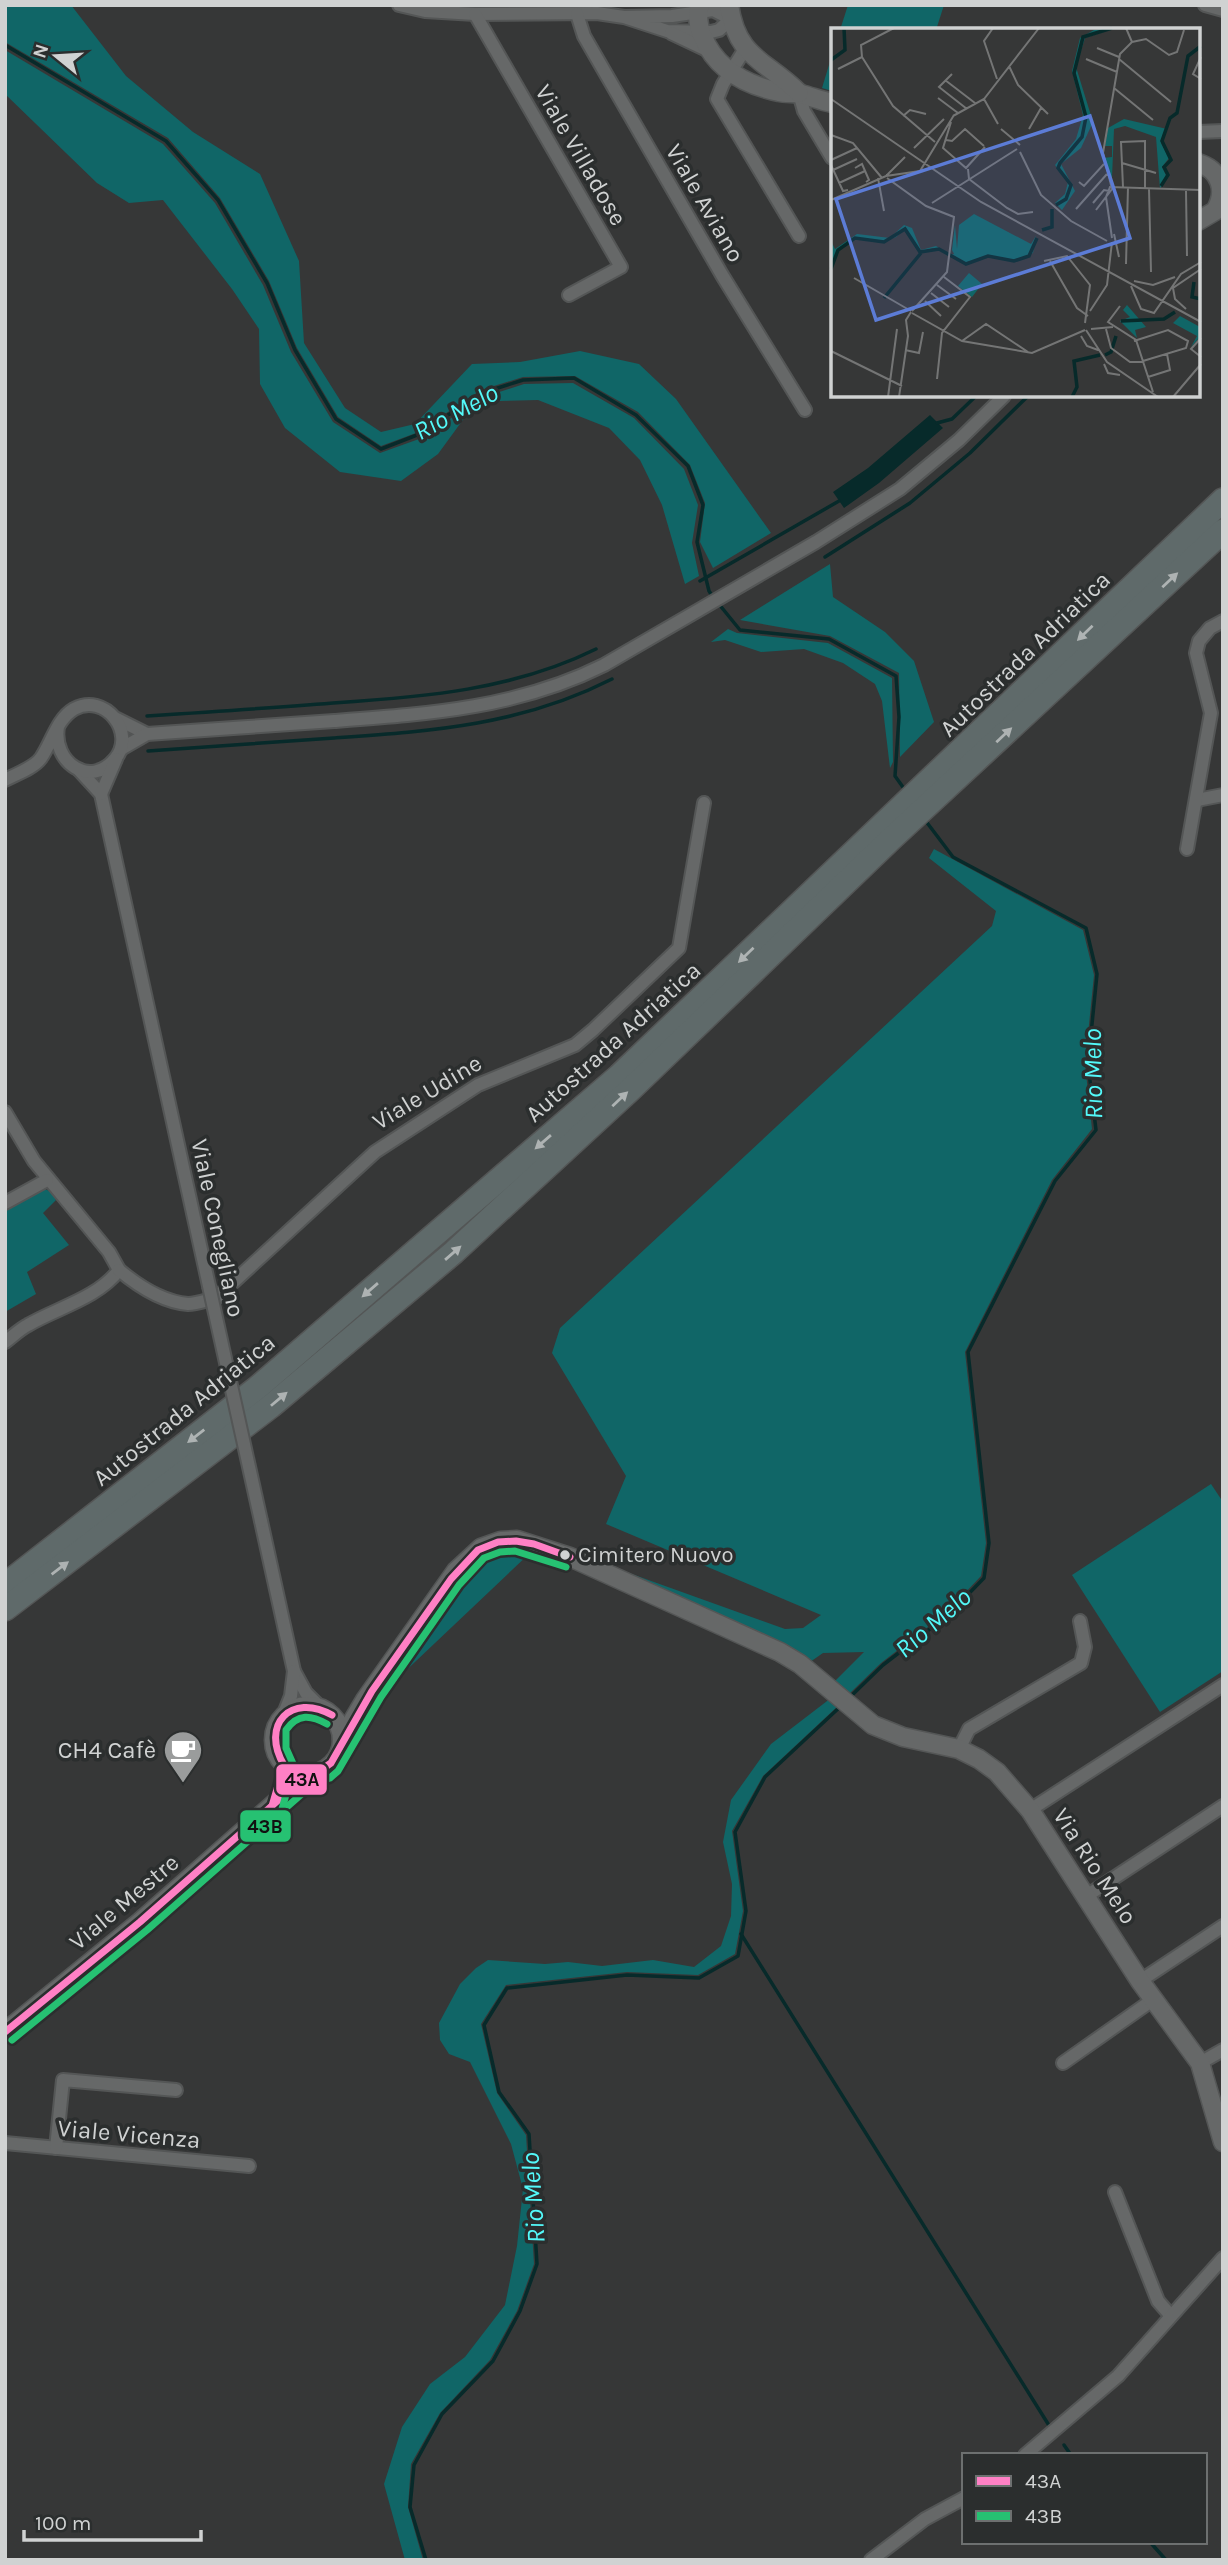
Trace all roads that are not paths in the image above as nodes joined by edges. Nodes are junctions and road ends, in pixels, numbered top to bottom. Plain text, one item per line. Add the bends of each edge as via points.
1 (399, 5) edge
2 (1205, 5) edge
3 (699, 8) edge
4 (1223, 10) edge
5 (730, 12) edge
6 (475, 14) junction
7 (577, 14) junction
8 (624, 17) junction
9 (667, 31) junction
10 (700, 32) junction
11 (745, 49) junction
12 (709, 51) junction
13 (730, 72) junction
14 (799, 93) junction
15 (831, 103) edge
16 (1223, 131) edge
17 (1200, 132) edge
18 (831, 156) edge
19 (1212, 169) edge
20 (1222, 197) edge
21 (1200, 220) edge
22 (799, 236) dead end
23 (569, 295) dead end
24 (1003, 397) edge
25 (805, 410) dead end
26 (1223, 500) edge
27 (1223, 531) edge
28 (1223, 621) edge
29 (117, 719) junction
30 (58, 727) junction
31 (147, 734) junction
32 (118, 753) junction
33 (40, 761) junction
34 (74, 767) junction
35 (5, 780) edge
36 (101, 794) junction
37 (1223, 795) edge
38 (1197, 800) junction
39 (704, 803) dead end
40 (1187, 849) dead end
41 (5, 1112) edge
42 (47, 1180) junction
43 (5, 1203) edge
44 (119, 1270) junction
45 (5, 1342) edge
46 (5, 1585) edge
47 (5, 1609) edge
48 (1080, 1621) dead end
49 (294, 1671) junction
50 (1223, 1685) edge
51 (365, 1700) junction
52 (843, 1701) joint
53 (326, 1711) junction
54 (283, 1716) junction
55 (342, 1739) junction
56 (959, 1749) junction
57 (284, 1765) junction
58 (308, 1774) junction
59 (272, 1806) junction
60 (1223, 1806) edge
61 (1030, 1810) junction
62 (1085, 1897) junction
63 (1223, 1926) edge
64 (1140, 1980) junction
65 (1154, 1999) junction
66 (5, 2032) edge
67 (1223, 2050) edge
68 (1063, 2063) dead end
69 (1200, 2063) junction
70 (176, 2090) dead end
71 (1223, 2142) edge
72 (5, 2143) edge
73 (56, 2148) junction
74 (249, 2166) dead end
75 (1115, 2192) dead end
76 (1223, 2258) edge
77 (1171, 2316) junction
78 (1027, 2453) edge
79 (962, 2499) edge
80 (871, 2560) edge

1 - 6 street
2 - 4 street
3 - 5 street
3 - 8 street via 672,16
3 - 10 street
5 - 10 street via 719,30
5 - 11 street
6 - 7 street
6 - 23 street, Viale Villadose via 621,267
7 - 8 street
7 - 25 street, Viale Aviano via 584,36
8 - 9 street
9 - 10 street
9 - 12 street
10 - 12 street
11 - 13 street
11 - 14 street
12 - 13 street
13 - 14 street via 782,93
13 - 22 street via 718,99
14 - 15 street
14 - 18 street via 804,111
16 - 17 street
19 - 20 street
20 - 21 street via 1215,211
24 - 31 street via 900,489 571,681 494,704 422,715
26 -> 46 highway, Autostrada Adriatica via 619,1076 257,1388
47 -> 27 highway, Autostrada Adriatica via 271,1406 454,1252
28 - 38 street via 1199,640 1196,653 1211,713
29 - 30 street via 100,707 80,706
29 - 31 street
29 - 32 street via 121,729
30 - 33 street
30 - 34 street via 58,748
31 - 32 street
32 - 34 street via 99,770
32 - 36 street
33 - 34 street
33 - 35 street
34 - 36 street
36 - 49 street, Viale Conegliano, bridge
37 - 38 street
38 - 40 street
39 - 44 street, Viale Udine via 679,947 584,1038 478,1085 386,1144 216,1298 189,1304 173,1300
41 - 42 street
42 - 43 street
42 - 44 street
44 - 45 street via 100,1288 25,1326
48 - 56 street via 1085,1647 1081,1663 969,1729
49 - 53 street, Viale Conegliano via 306,1693
49 - 54 street, Viale Conegliano
50 - 61 street
51 - 52 street, Viale Mestre via 456,1572 481,1548 517,1541 545,1548 780,1652
51 - 53 street
51 - 55 street, Viale Mestre
52 - 56 street, Via Rio Melo via 873,1725
53 - 54 street via 301,1706
53 - 55 street via 340,1726
54 - 57 street via 273,1740
55 - 58 street, Viale Mestre via 333,1764
56 - 61 street, Via Rio Melo via 997,1772
57 - 58 street
57 - 59 street
58 - 59 street, Viale Mestre
59 - 66 street, Viale Mestre
60 - 62 street
61 - 62 street, Via Rio Melo
62 - 64 street, Via Rio Melo
63 - 64 street
64 - 65 street, Via Rio Melo
65 - 68 street
65 - 69 street, Via Rio Melo
67 - 69 street
69 - 71 street, Via Rio Melo
70 - 73 street via 63,2080
72 - 73 street, Viale Vicenza
73 - 74 street, Viale Vicenza
75 - 77 street via 1158,2301
76 - 77 street
77 - 78 street via 1118,2376
79 - 80 street via 925,2519

